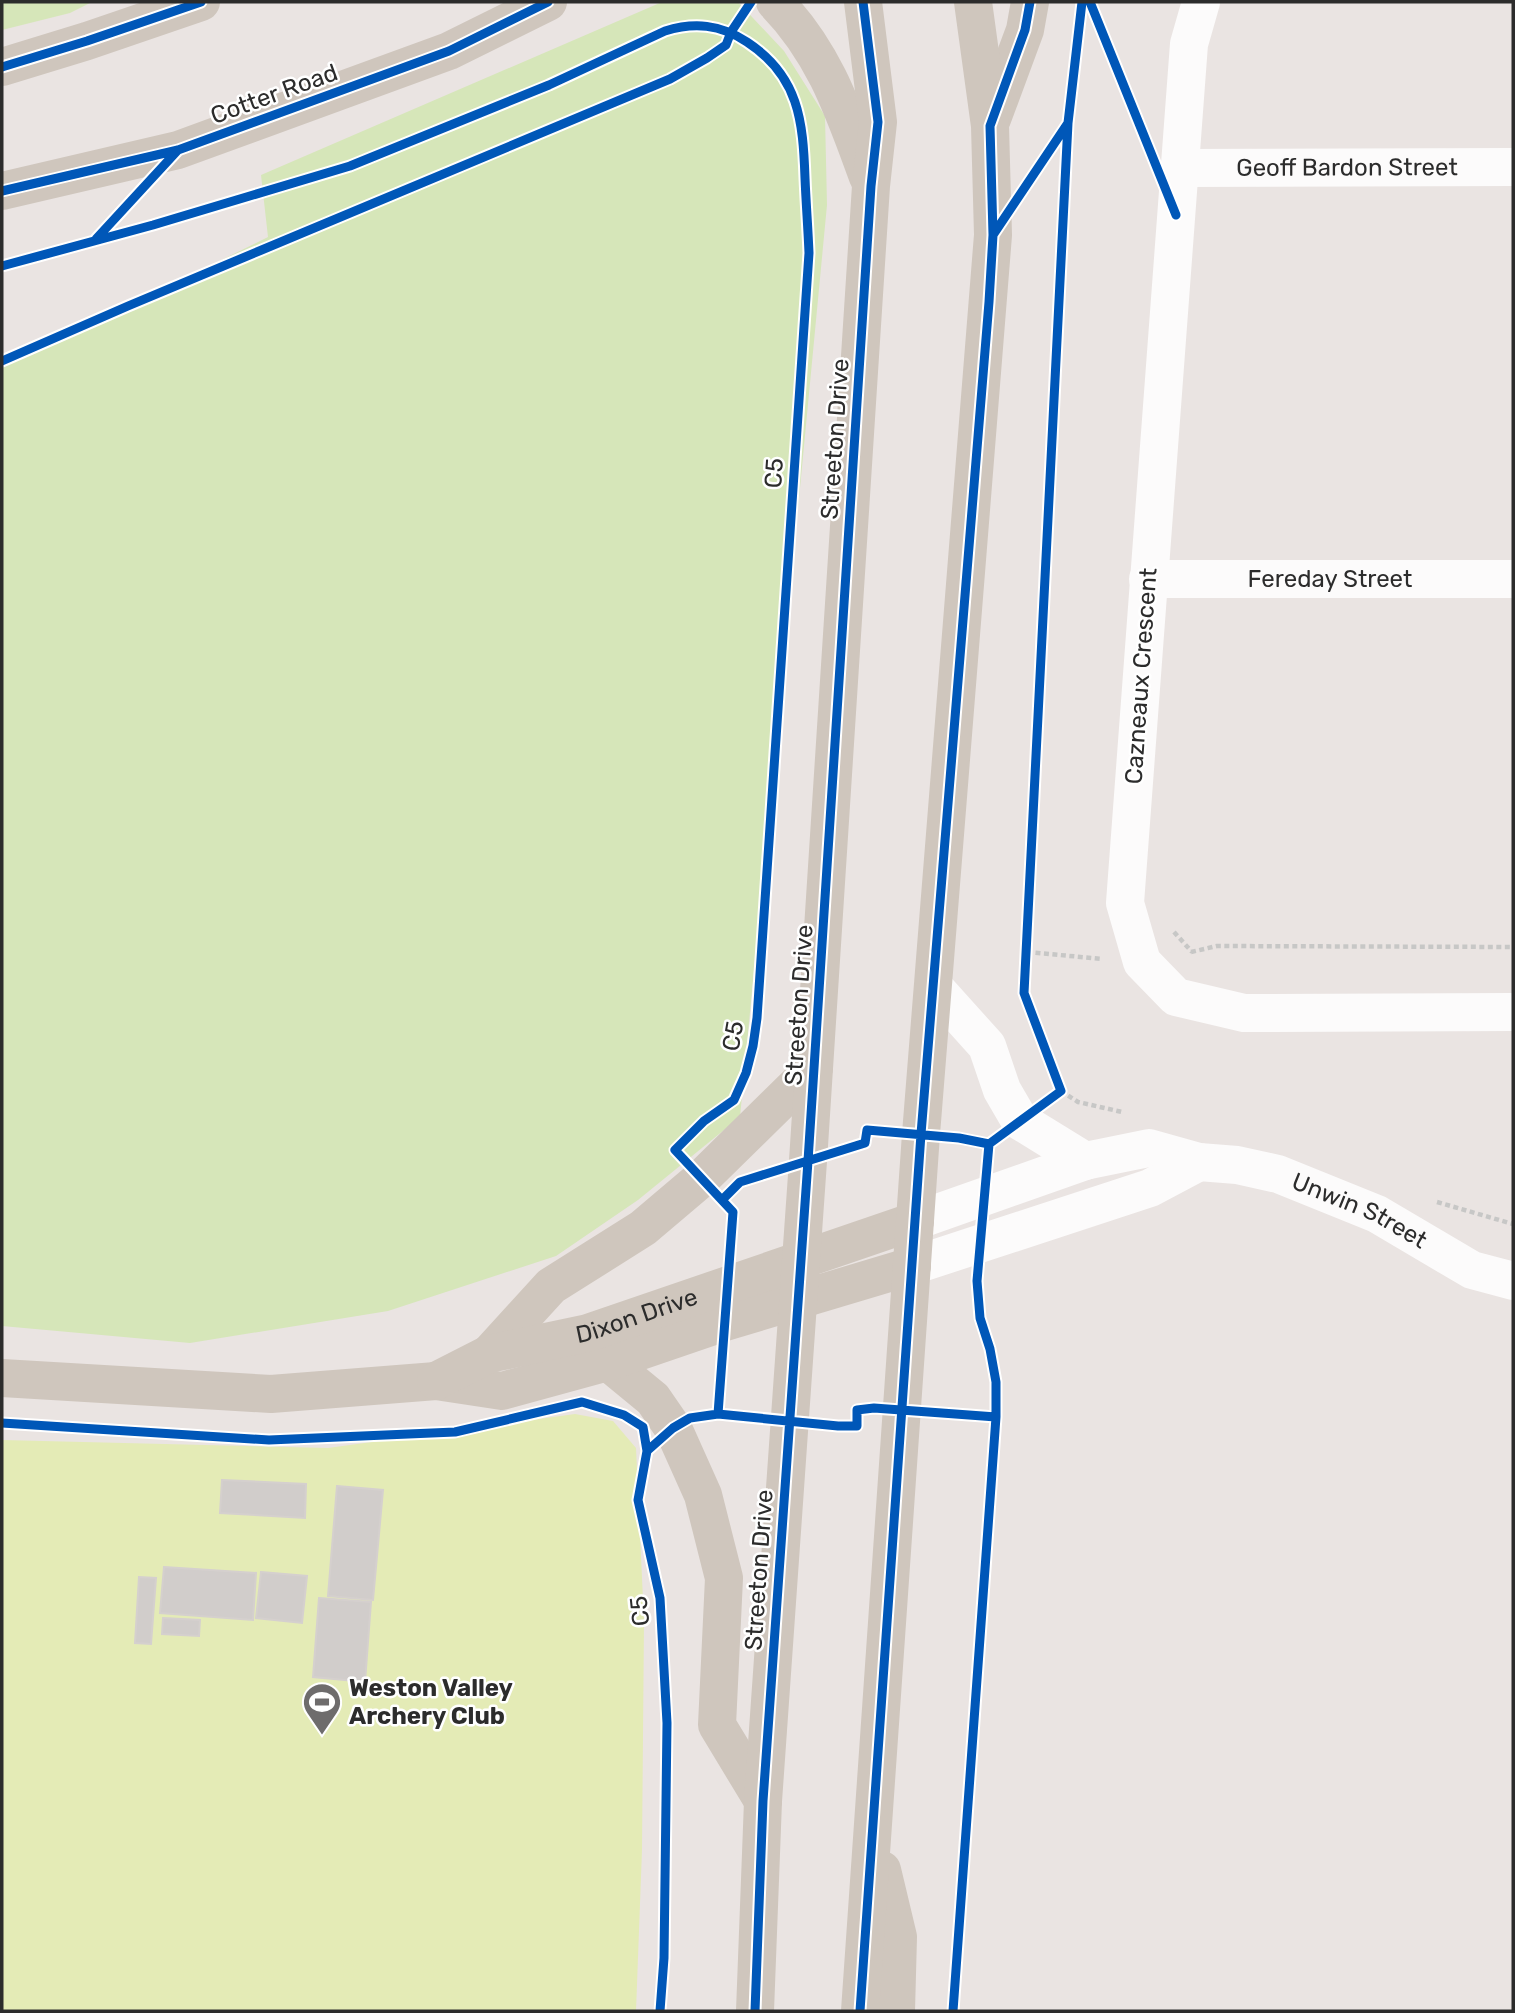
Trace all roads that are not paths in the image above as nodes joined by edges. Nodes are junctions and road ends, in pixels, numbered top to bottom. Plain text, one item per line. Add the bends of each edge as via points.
1 (201, 2) edge
2 (548, 2) edge
3 (775, 2) edge
4 (863, 2) edge
5 (973, 2) edge
6 (1030, 2) edge
7 (1201, 2) edge
8 (2, 67) edge
9 (990, 126) junction
10 (1513, 167) edge
11 (1179, 168) junction
12 (871, 186) junction
13 (2, 191) edge
14 (1148, 579) junction
15 (1513, 579) edge
16 (933, 986) junction
17 (1513, 1012) edge
18 (814, 1068) junction
19 (1085, 1161) junction
20 (1199, 1162) junction
21 (915, 1221) junction
22 (800, 1260) junction
23 (912, 1266) junction
24 (1513, 1282) edge
25 (797, 1301) junction
26 (489, 1354) junction
27 (608, 1362) junction
28 (2, 1378) edge
29 (436, 1381) junction
30 (763, 1801) junction
31 (873, 1830) junction
32 (755, 2011) edge
33 (860, 2011) edge
34 (896, 2011) edge

1 - 8 main road
2 - 13 main road, Cotter Road via 449,51 178,149
3 - 12 main road via 813,47 837,94
4 - 12 main road, Streeton Drive via 878,122
5 - 9 main road
6 - 9 main road via 1025,30
7 - 11 street, Cazneaux Crescent via 1189,44
9 - 16 main road via 993,235 989,303
10 - 11 street, Geoff Bardon Street
11 - 14 street, Cazneaux Crescent
12 - 18 main road, Streeton Drive
14 - 15 street, Fereday Street
14 - 17 street, Cazneaux Crescent via 1125,904 1143,962 1176,997 1244,1013
16 - 19 street via 987,1046 1002,1090 1020,1121
16 - 21 main road
18 - 22 main road, Streeton Drive
18 - 26 main road via 702,1178 643,1228 551,1286
19 - 20 street, Unwin Street via 1149,1148
19 - 21 street, Unwin Street
20 - 23 street via 1150,1188
20 - 24 street, Unwin Street via 1278,1174 1377,1214 1472,1270
21 - 22 main road, Dixon Drive
21 - 23 main road
22 - 25 main road, Streeton Drive
22 - 26 main road, Dixon Drive via 588,1333
23 - 25 main road, Dixon Drive
23 - 31 main road
25 - 27 main road, Dixon Drive
25 - 30 main road, Streeton Drive
26 - 29 main road, Dixon Drive
27 - 29 main road, Dixon Drive via 502,1391
27 - 30 main road via 653,1399 674,1428 704,1495 724,1578 717,1725
28 - 29 main road, Dixon Drive via 271,1394
30 - 32 main road, Streeton Drive
31 - 33 main road
31 - 34 main road via 898,1937

